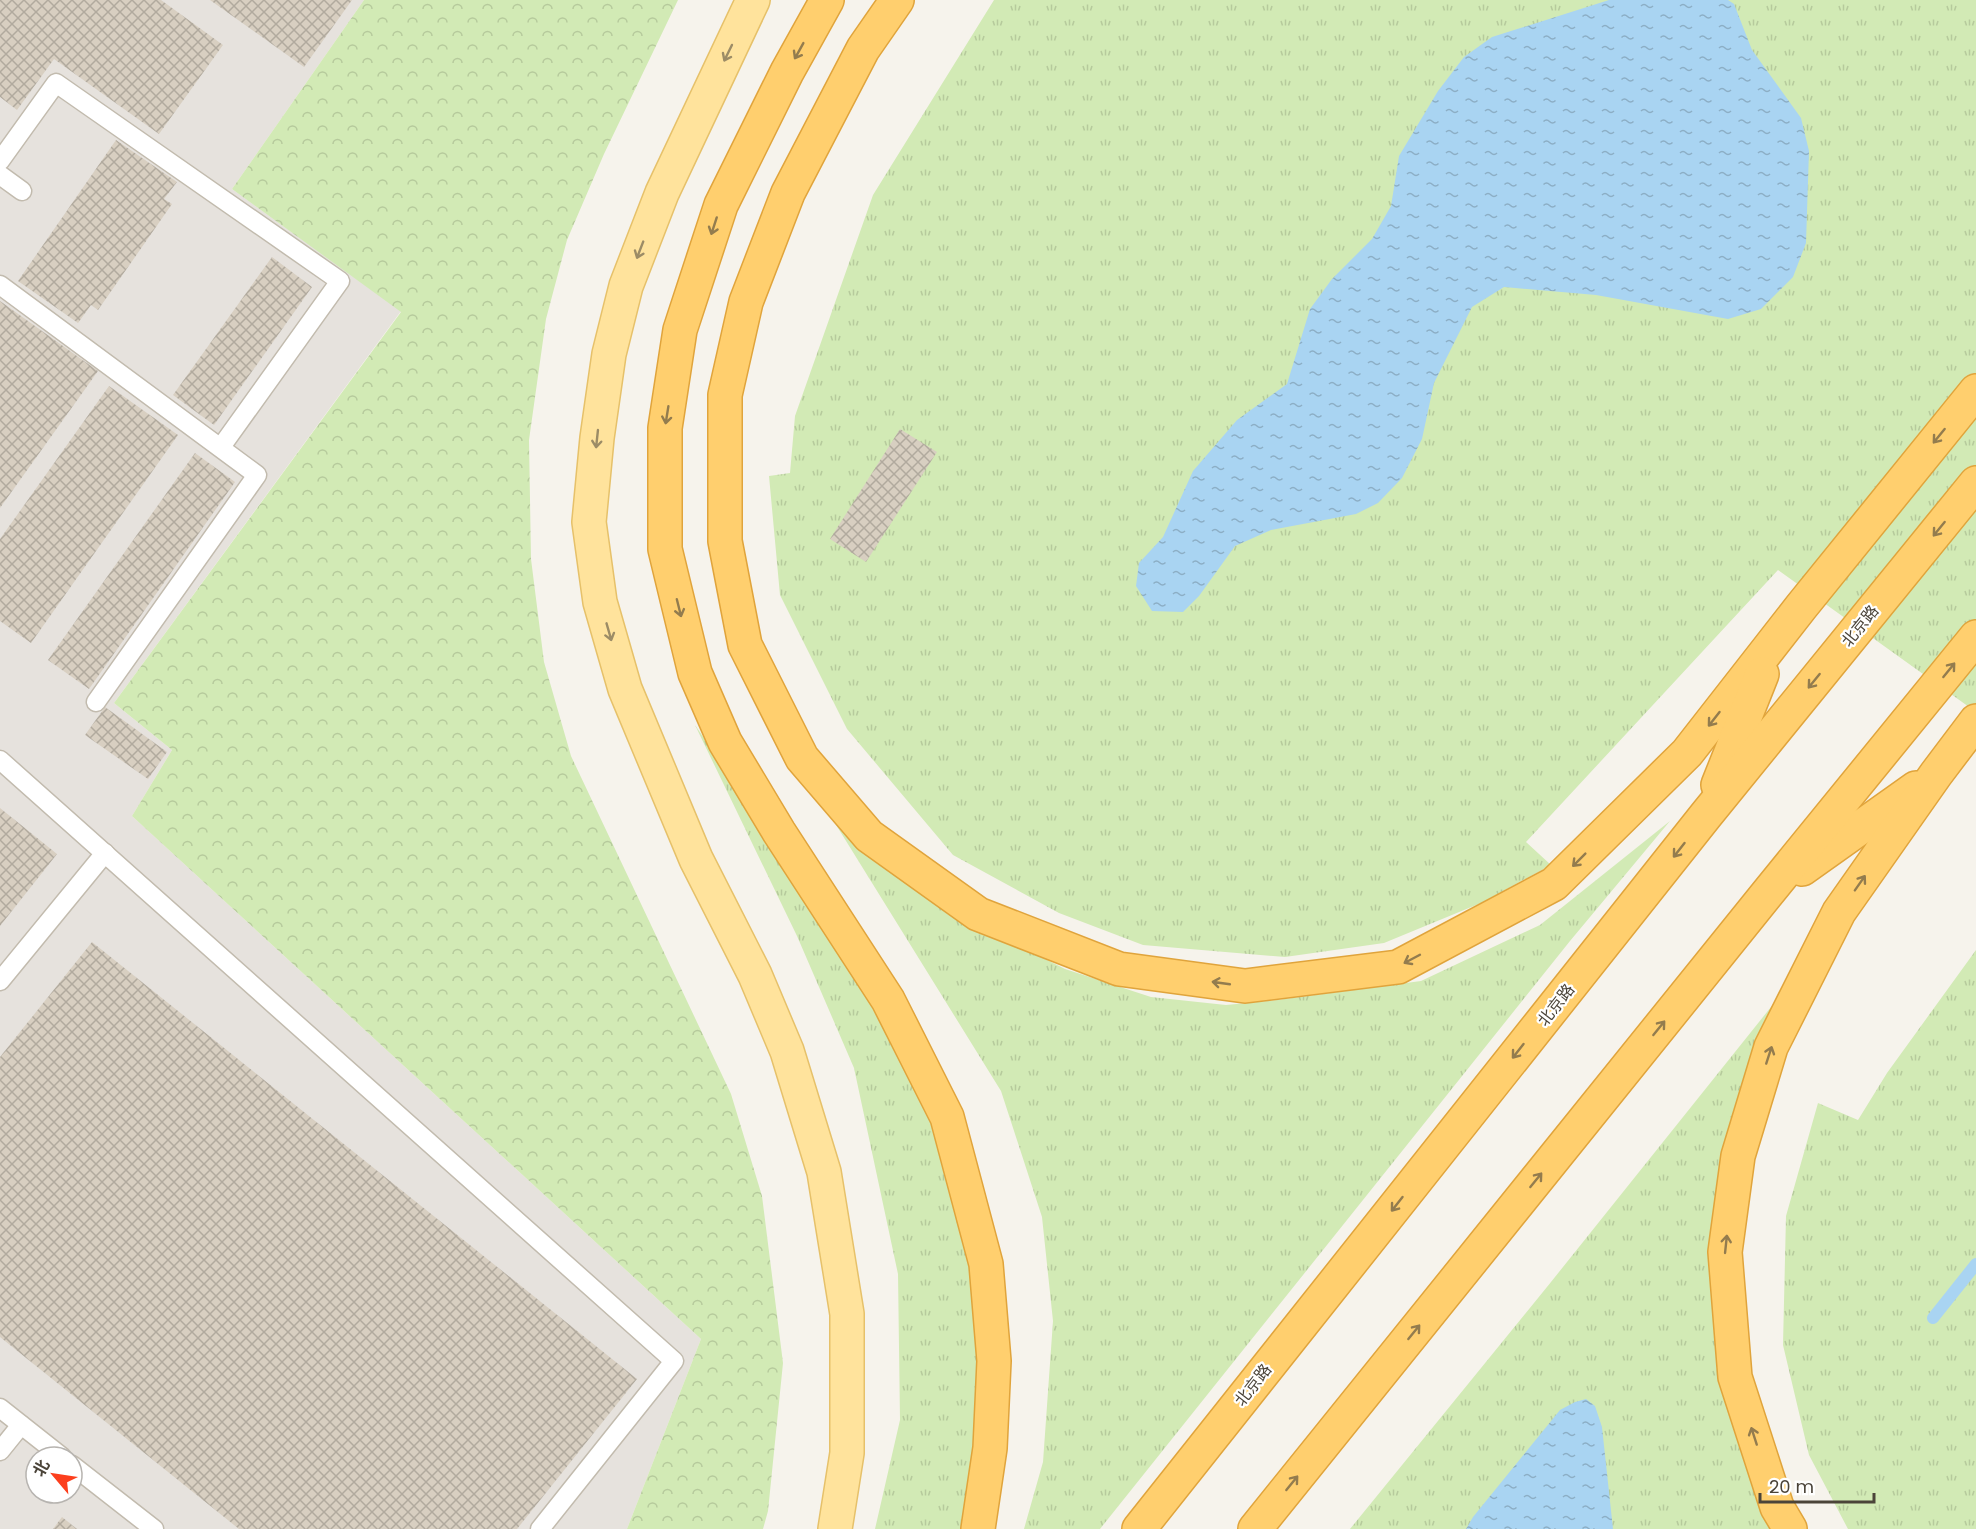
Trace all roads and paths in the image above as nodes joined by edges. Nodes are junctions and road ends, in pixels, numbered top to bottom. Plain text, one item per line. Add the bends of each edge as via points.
1 (753, 0) edge
2 (827, 0) edge
3 (897, 0) edge
4 (0, 161) edge
5 (0, 175) edge
6 (22, 191) dead end
7 (0, 285) edge
8 (1976, 391) edge
9 (220, 447) junction
10 (1976, 483) edge
11 (1976, 637) edge
12 (1775, 641) junction
13 (96, 702) dead end
14 (1971, 727) edge
15 (0, 760) edge
16 (1936, 774) junction
17 (1706, 815) junction
18 (105, 853) junction
19 (1766, 894) junction
20 (0, 981) edge
21 (0, 1408) edge
22 (21, 1425) junction
23 (47, 1445) edge
24 (0, 1451) edge
25 (84, 1474) edge
26 (154, 1529) edge
27 (540, 1529) edge
28 (835, 1529) edge
29 (978, 1529) edge
30 (1139, 1529) edge
31 (1255, 1529) edge
32 (1790, 1529) edge

1 -> 28 main road via 662,193 626,286 609,354 589,522 600,602 625,689 696,859 755,975 787,1051 824,1172 847,1314 847,1453
2 -> 29 highway via 721,205 680,330 664,429 665,549 695,673 725,742 888,1000 947,1117 986,1264 994,1361 990,1448
12 -> 3 highway via 1687,753 1554,884 1398,967 1245,986 1119,969 978,914 869,836 802,758 745,645 725,541 725,394 747,302 788,193 863,49
4 - 9 lane via 56,83 340,281
5 - 6 lane
7 - 9 lane
8 -> 12 highway
9 - 13 lane via 257,475
10 -> 17 highway, 北京路
19 -> 11 highway
12 - 17 highway
14 - 16 highway
15 - 18 lane
16 - 19 highway
32 -> 16 highway via 1777,1507 1735,1377 1725,1252 1738,1156 1771,1047 1839,912
17 -> 30 highway, 北京路
18 - 20 lane
18 - 27 lane via 674,1361
31 -> 19 highway
21 - 22 lane
22 - 23 lane
22 - 24 lane
25 - 26 lane

